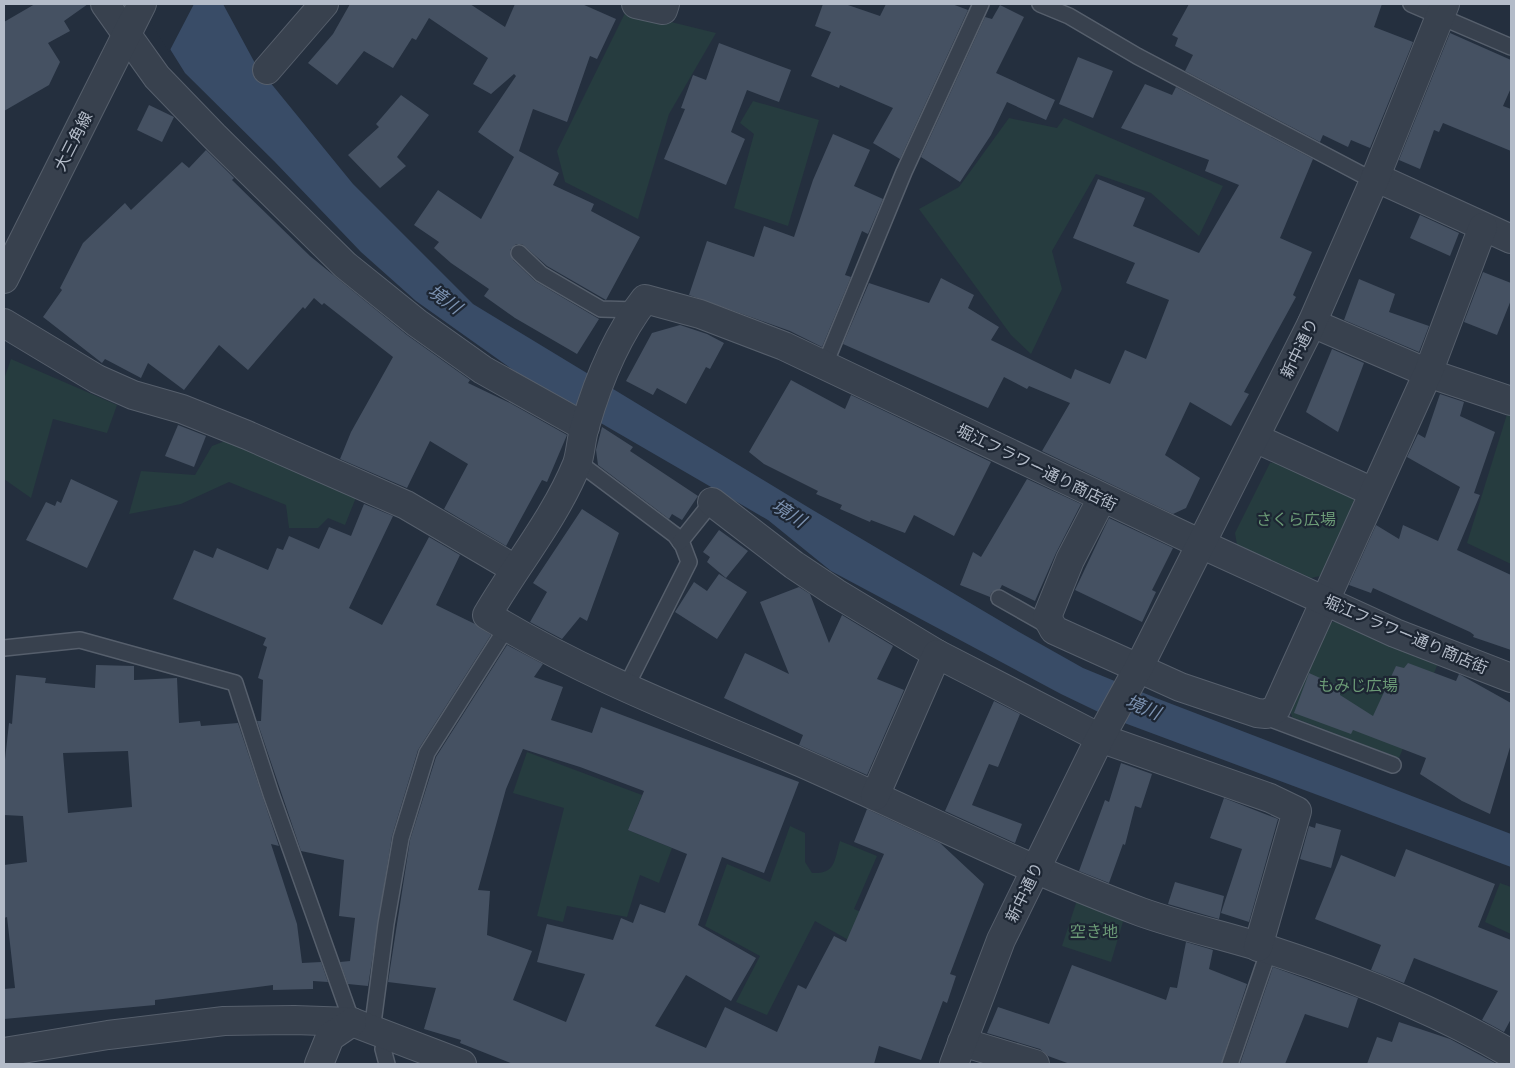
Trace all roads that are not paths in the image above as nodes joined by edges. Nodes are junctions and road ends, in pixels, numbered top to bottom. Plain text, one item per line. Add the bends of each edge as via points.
1 (105, 4) edge
2 (324, 4) edge
3 (636, 4) edge
4 (664, 4) edge
5 (982, 4) edge
6 (1040, 4) edge
7 (1411, 4) edge
8 (1442, 10) edge
9 (134, 20) edge
10 (1511, 48) edge
11 (267, 70) dead end
12 (1375, 179) junction
13 (1483, 227) junction
14 (1511, 239) edge
15 (519, 253) dead end
16 (5, 271) edge
17 (637, 310) junction
18 (4, 323) edge
19 (1312, 323) junction
20 (824, 364) junction
21 (1428, 373) junction
22 (1511, 401) edge
23 (587, 420) junction
24 (1255, 438) junction
25 (578, 462) junction
26 (1373, 492) junction
27 (1102, 498) junction
28 (712, 502) joint
29 (680, 542) junction
30 (1201, 544) junction
31 (516, 569) junction
32 (999, 598) dead end
33 (1324, 600) junction
34 (507, 627) junction
35 (1053, 629) junction
36 (4, 648) edge
37 (937, 654) junction
38 (1135, 674) junction
39 (1511, 678) edge
40 (626, 687) junction
41 (1257, 713) junction
42 (1103, 732) junction
43 (1393, 766) dead end
44 (875, 796) junction
45 (1036, 870) junction
46 (1263, 948) junction
47 (371, 1029) junction
48 (4, 1052) edge
49 (958, 1053) edge
50 (1511, 1054) edge
51 (319, 1064) edge
52 (387, 1064) edge
53 (462, 1064) edge
54 (1034, 1064) edge
55 (1230, 1064) edge

1 - 9 street
2 - 11 street
3 - 4 street via 663,10
5 - 20 lane via 904,172
6 - 12 lane via 1069,16 1137,56
7 - 8 lane
8 - 10 lane
8 - 12 street, 新中通り
9 - 16 street, 大三角線
9 - 23 street via 157,77 345,265 417,323 483,370
12 - 13 street
12 - 19 street, 新中通り
13 - 14 street
13 - 21 street
15 - 17 lane via 541,274 601,309
17 - 20 street, 堀江フラワー通り商店街 via 645,299 700,314
17 - 23 street via 600,378
18 - 31 street via 97,379 247,435 406,505
19 - 21 street
19 - 24 street, 新中通り
20 - 27 street, 堀江フラワー通り商店街
21 - 22 street
21 - 26 street
23 - 25 street
24 - 26 street
24 - 30 street, 新中通り
25 - 29 lane via 675,534
25 - 31 street
26 - 33 street
27 - 30 street, 堀江フラワー通り商店街
27 - 35 street via 1070,560 1047,617
28 - 29 lane
28 - 37 street via 819,582
29 - 40 lane via 689,562
30 - 33 street, 堀江フラワー通り商店街
30 - 38 street, 新中通り
31 - 34 street via 487,615
32 - 35 lane
33 - 39 street, 堀江フラワー通り商店街 via 1395,633
33 - 41 street via 1276,709 1266,714
34 - 40 street
34 - 47 lane via 427,753 401,838
35 - 38 street via 1107,655
36 - 47 lane via 80,640 235,683 271,794
37 - 42 street
37 - 44 street
38 - 41 street
38 - 42 street, 新中通り
40 - 44 street
41 - 43 lane
42 - 45 street, 新中通り
42 - 46 street via 1297,811
44 - 45 street
45 - 46 street via 1186,928
45 - 49 street, 新中通り via 1001,940
46 - 50 street via 1386,992
46 - 55 lane
47 - 48 street via 294,1020 224,1021
47 - 51 street via 330,1037
47 - 52 lane via 383,1049
47 - 53 street
49 - 54 street

